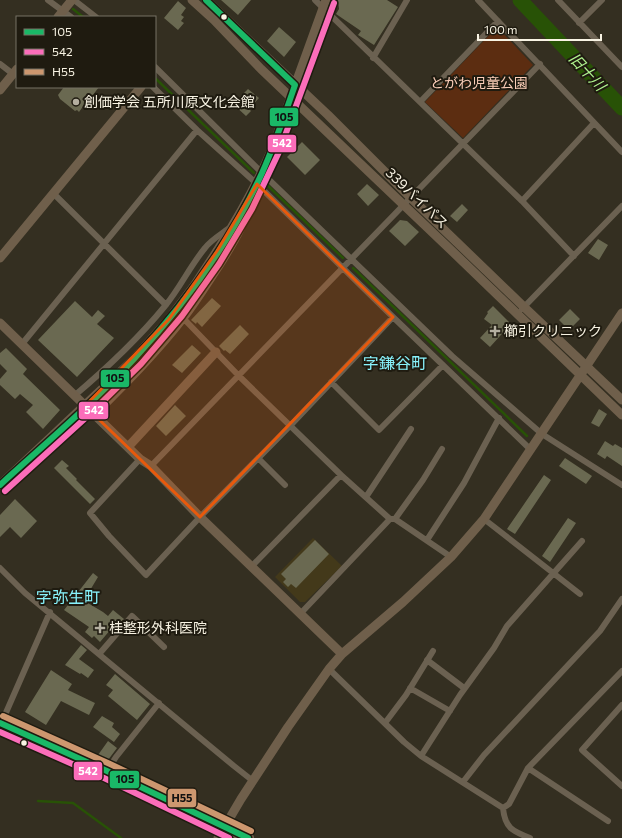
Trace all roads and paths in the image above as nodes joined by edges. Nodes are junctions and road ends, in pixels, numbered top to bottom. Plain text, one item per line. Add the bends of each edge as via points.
1 (48, 0) edge
2 (73, 0) edge
3 (192, 0) edge
4 (206, 0) edge
5 (315, 0) edge
6 (407, 0) edge
7 (478, 0) edge
8 (558, 0) edge
9 (602, 0) edge
10 (324, 4) edge
11 (60, 14) edge
12 (95, 16) edge
13 (498, 21) junction
14 (579, 23) junction
15 (374, 58) junction
16 (0, 64) edge
17 (540, 64) junction
18 (156, 68) edge
19 (622, 68) edge
20 (15, 71) edge
21 (295, 85) junction
22 (140, 88) edge
23 (154, 88) edge
24 (0, 90) edge
25 (291, 97) junction
26 (420, 102) junction
27 (594, 123) junction
28 (197, 130) junction
29 (463, 144) junction
30 (622, 152) edge
31 (262, 173) junction
32 (256, 184) junction
33 (54, 194) junction
34 (251, 195) junction
35 (407, 201) junction
36 (522, 201) junction
37 (622, 206) edge
38 (232, 227) junction
39 (105, 244) junction
40 (574, 256) junction
41 (0, 258) edge
42 (352, 259) junction
43 (343, 268) junction
44 (166, 305) junction
45 (524, 307) junction
46 (622, 313) edge
47 (517, 314) junction
48 (393, 317) junction
49 (184, 319) junction
50 (0, 323) edge
51 (22, 344) junction
52 (216, 352) junction
53 (443, 365) junction
54 (586, 366) junction
55 (239, 376) junction
56 (580, 376) junction
57 (331, 382) junction
58 (74, 396) junction
59 (622, 400) edge
60 (96, 415) junction
61 (622, 415) edge
62 (498, 418) junction
63 (290, 426) junction
64 (412, 429) dead end
65 (542, 434) junction
66 (128, 447) junction
67 (442, 449) dead end
68 (531, 450) junction
69 (140, 458) junction
70 (258, 458) junction
71 (151, 466) junction
72 (341, 475) junction
73 (0, 485) edge
74 (622, 485) edge
75 (285, 486) dead end
76 (366, 497) junction
77 (200, 517) junction
78 (392, 519) junction
79 (484, 519) junction
80 (427, 540) junction
81 (582, 540) dead end
82 (451, 557) junction
83 (252, 566) junction
84 (0, 568) edge
85 (553, 573) junction
86 (580, 594) dead end
87 (622, 600) edge
88 (50, 612) junction
89 (301, 613) junction
90 (164, 647) dead end
91 (433, 651) dead end
92 (100, 653) junction
93 (342, 654) junction
94 (427, 660) junction
95 (329, 669) junction
96 (622, 671) edge
97 (410, 688) junction
98 (464, 688) junction
99 (159, 703) junction
100 (622, 705) edge
101 (450, 711) junction
102 (0, 723) edge
103 (385, 723) junction
104 (421, 756) junction
105 (528, 768) junction
106 (106, 771) junction
107 (253, 780) junction
108 (463, 782) junction
109 (622, 786) edge
110 (503, 808) junction
111 (608, 821) dead end
112 (225, 826) junction
113 (218, 838) edge
114 (248, 838) edge
115 (530, 838) edge

1 - 11 street
2 - 11 street
2 - 12 street
3 - 25 street, 339バイパス
4 - 21 street
5 - 10 street
6 - 15 street
7 - 13 street
8 - 14 street
9 - 14 street
10 - 15 street
10 - 21 street
13 - 17 street
13 - 26 street
14 - 19 street
15 - 26 street
16 - 20 street
17 - 27 street
17 - 29 street
18 - 31 street
20 - 24 street
21 - 25 street
21 - 35 street via 328,115
22 - 33 street
23 - 28 street
25 - 31 street
25 - 35 street, 339バイパス
26 - 29 street
27 - 30 street
27 - 36 street
28 - 32 street
28 - 39 street
29 - 35 street
29 - 36 street
31 - 32 street
31 - 42 street
32 - 34 street
32 - 43 street
33 - 39 street
33 - 41 street
34 - 38 street
34 - 49 street via 243,227 203,294
35 - 42 street
35 - 45 street
35 - 47 street, 339バイパス
36 - 40 street
37 - 40 street
38 - 44 street via 205,248
38 - 73 street, bridge via 194,286 134,359
39 - 44 street
39 - 51 street
40 - 45 street
42 - 43 street
42 - 65 street via 452,356
43 - 48 street
43 - 55 street
44 - 58 street via 135,340
45 - 47 street
45 - 54 street
46 - 54 street
47 - 56 street, 339バイパス
48 - 53 street
48 - 57 street
49 - 52 street
49 - 60 street via 154,355
50 - 51 street
51 - 58 street
52 - 55 street
52 - 66 street
53 - 57 street via 380,430
53 - 62 street
54 - 56 street
54 - 59 street
55 - 63 street
55 - 71 street
56 - 61 street, 339バイパス
56 - 65 street
57 - 63 street
58 - 60 street
60 - 66 street
62 - 68 street
62 - 80 street via 464,483
63 - 70 street
63 - 72 street
64 - 76 street
65 - 68 street
65 - 74 street
66 - 69 street
67 - 78 street via 423,480
68 - 79 street
69 - 71 street
69 - 77 street via 90,513 146,575
70 - 75 street
70 - 77 street
71 - 77 street
72 - 76 street
72 - 83 street
76 - 78 street
77 - 83 street
78 - 80 street
78 - 89 street
79 - 82 street
79 - 85 street
80 - 82 street
81 - 85 street
82 - 93 street
83 - 89 street
84 - 88 street via 25,593
85 - 86 street
85 - 98 street via 507,626
87 - 108 street via 600,631 484,755
88 - 92 street
88 - 102 street
89 - 93 street
90 - 92 street via 132,616
91 - 94 street
92 - 99 street
93 - 95 street
94 - 97 street
94 - 98 street
95 - 103 street
95 - 107 street
96 - 105 street
97 - 101 street
97 - 103 street
98 - 101 street
99 - 106 street
99 - 107 street
100 - 109 street via 582,750
101 - 104 street
102 - 106 highway
103 - 104 street
104 - 108 street
105 - 110 street via 509,804
105 - 111 street
106 - 112 highway
107 - 112 street
108 - 110 street
110 - 115 street via 507,824 516,833
112 - 113 street
112 - 114 highway

